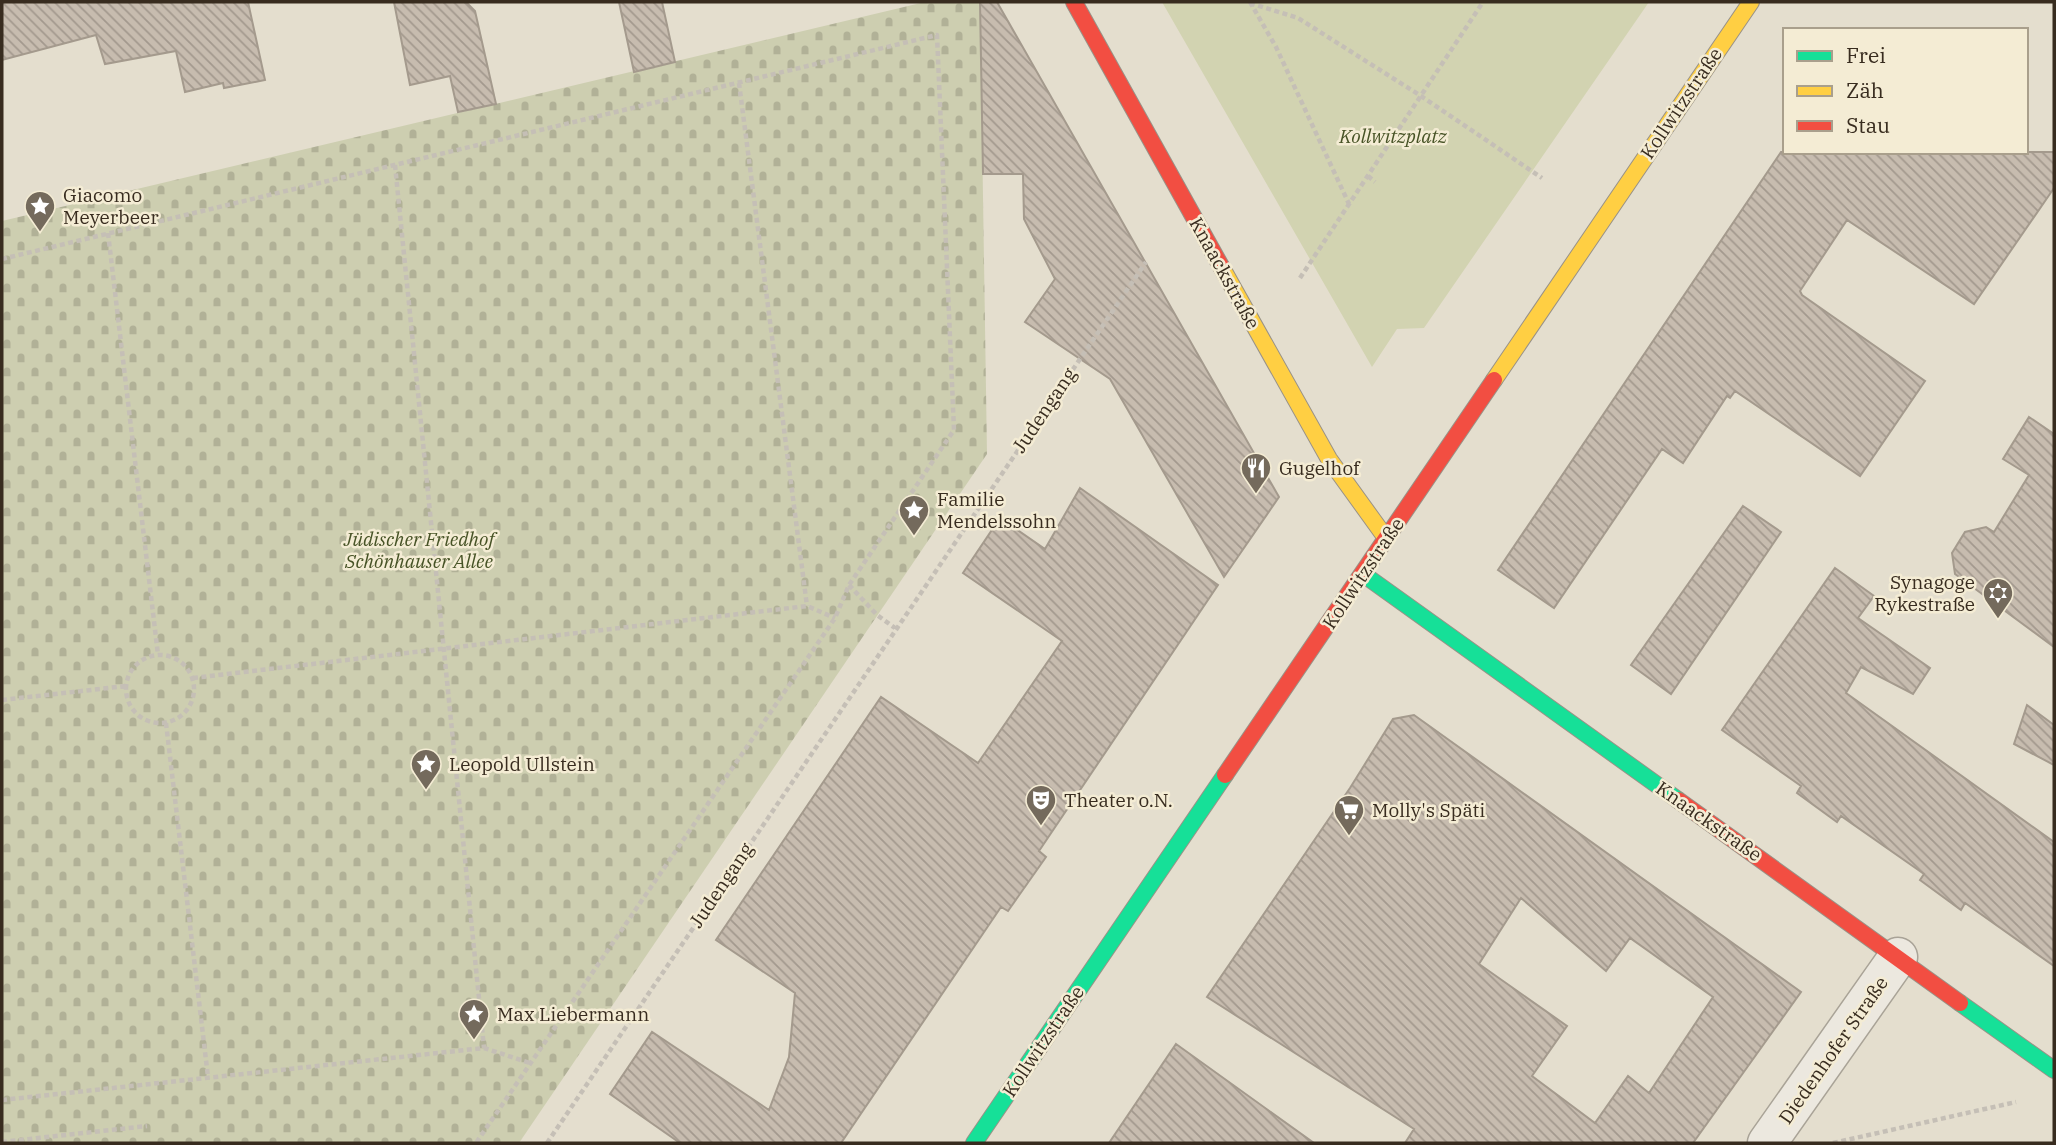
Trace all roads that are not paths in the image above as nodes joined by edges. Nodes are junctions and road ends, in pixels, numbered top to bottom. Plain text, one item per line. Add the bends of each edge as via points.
1 (1074, 2) edge
2 (1751, 2) edge
3 (1386, 538) junction
4 (1363, 574) junction
5 (1898, 957) junction
6 (2054, 1070) edge
7 (974, 1143) edge
8 (1768, 1143) edge

1 - 3 street, Knaackstraße via 1329,460
2 - 3 street, Kollwitzstraße
3 - 4 street, Kollwitzstraße
4 - 5 street, Knaackstraße
4 - 7 street, Kollwitzstraße
5 - 6 street, Knaackstraße
5 - 8 street, Diedenhofer Straße

